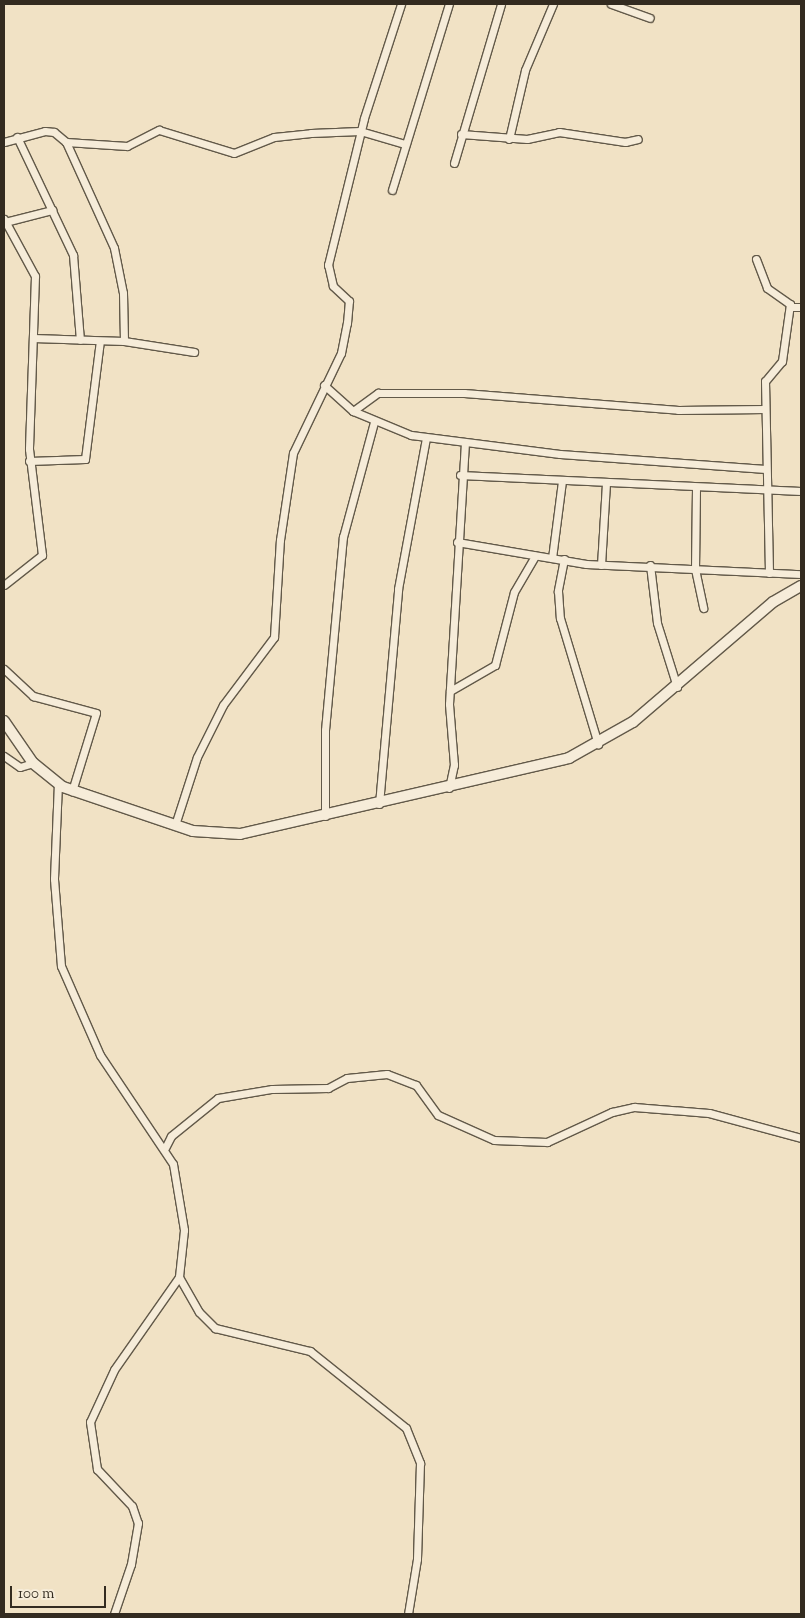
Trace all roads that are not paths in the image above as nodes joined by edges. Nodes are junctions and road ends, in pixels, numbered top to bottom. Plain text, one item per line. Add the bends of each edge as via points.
1 (401, 4) edge
2 (449, 4) edge
3 (502, 4) edge
4 (553, 4) edge
5 (611, 4) edge
6 (650, 18) dead end
7 (360, 131) junction
8 (461, 134) junction
9 (16, 137) junction
10 (509, 139) junction
11 (638, 139) dead end
12 (4, 142) edge
13 (66, 142) junction
14 (405, 144) junction
15 (454, 163) dead end
16 (392, 190) dead end
17 (52, 210) junction
18 (5, 225) edge
19 (756, 259) dead end
20 (790, 307) junction
21 (801, 307) edge
22 (33, 338) junction
23 (80, 340) junction
24 (100, 341) junction
25 (124, 341) junction
26 (194, 352) dead end
27 (324, 386) junction
28 (764, 409) junction
29 (352, 411) junction
30 (374, 422) junction
31 (426, 438) junction
32 (465, 444) junction
33 (29, 461) junction
34 (765, 469) junction
35 (460, 474) junction
36 (562, 481) junction
37 (606, 483) junction
38 (696, 488) junction
39 (767, 490) junction
40 (801, 491) edge
41 (457, 542) junction
42 (534, 556) junction
43 (552, 558) junction
44 (564, 559) junction
45 (601, 565) junction
46 (650, 565) junction
47 (695, 569) junction
48 (768, 573) junction
49 (801, 574) edge
50 (4, 585) edge
51 (801, 586) edge
52 (703, 608) dead end
53 (4, 669) edge
54 (677, 687) junction
55 (450, 692) junction
56 (4, 721) edge
57 (598, 744) junction
58 (4, 756) edge
59 (33, 764) junction
60 (58, 783) junction
61 (448, 788) junction
62 (72, 791) junction
63 (378, 804) junction
64 (325, 816) junction
65 (174, 825) junction
66 (171, 1136) junction
67 (158, 1137) junction
68 (801, 1138) edge
69 (165, 1148) junction
70 (179, 1277) junction
71 (114, 1614) edge
72 (408, 1614) edge

1 - 7 street
2 - 14 street
3 - 8 street
4 - 10 street via 525,70
5 - 6 street
7 - 13 street via 283,135 239,153 159,130 127,146
7 - 14 street
7 - 27 street via 328,265 333,286 350,301 347,323 341,353
8 - 10 street
8 - 15 street
9 - 12 street
9 - 13 street via 54,132
9 - 17 street
10 - 11 street via 559,132 625,142
13 - 25 street via 114,248 123,294
14 - 16 street
17 - 18 street
17 - 23 street via 73,255
18 - 22 street via 34,276
19 - 20 street via 767,288
20 - 21 street
20 - 28 street via 782,361 766,377
22 - 23 street
22 - 33 street
23 - 24 street
24 - 25 street
24 - 33 street via 85,459
25 - 26 street
27 - 29 street
27 - 65 street via 294,453 280,540 274,637 223,705 197,757
28 - 29 street via 678,410 464,393 378,393
28 - 34 street
29 - 30 street
30 - 31 street
30 - 64 street via 343,537 325,730
31 - 32 street
31 - 63 street via 398,589
32 - 34 street
32 - 35 street
33 - 50 street via 42,555
34 - 39 street
35 - 36 street
35 - 41 street
36 - 37 street
36 - 43 street
37 - 38 street
37 - 45 street
38 - 39 street
38 - 47 street
39 - 40 street
39 - 48 street
41 - 42 street
41 - 55 street
42 - 43 street
42 - 55 street via 514,592 495,665
43 - 44 street
44 - 45 street
44 - 57 street via 558,591 560,618
45 - 46 street
46 - 47 street
46 - 54 street via 658,623
47 - 48 street
47 - 52 street
48 - 49 street
51 - 54 main road via 773,602
53 - 62 street via 33,696 96,713
54 - 57 main road
55 - 61 street via 454,765
56 - 59 main road
57 - 61 main road via 532,770
58 - 59 street via 20,767
59 - 60 main road
60 - 62 main road
60 - 67 street via 54,896 60,966 100,1055
61 - 63 main road
62 - 65 main road
63 - 64 main road
64 - 65 main road via 240,834
66 - 67 street
66 - 68 street via 218,1098 272,1089 328,1088 346,1078 388,1074 416,1085 438,1115 494,1140 547,1142 612,1112 634,1107 709,1113
66 - 69 street
67 - 69 street
69 - 70 street via 173,1164 184,1230
70 - 71 street via 114,1370 90,1422 97,1469 132,1506 138,1522 131,1564
70 - 72 street via 199,1312 215,1328 310,1351 406,1428 420,1463 417,1559

